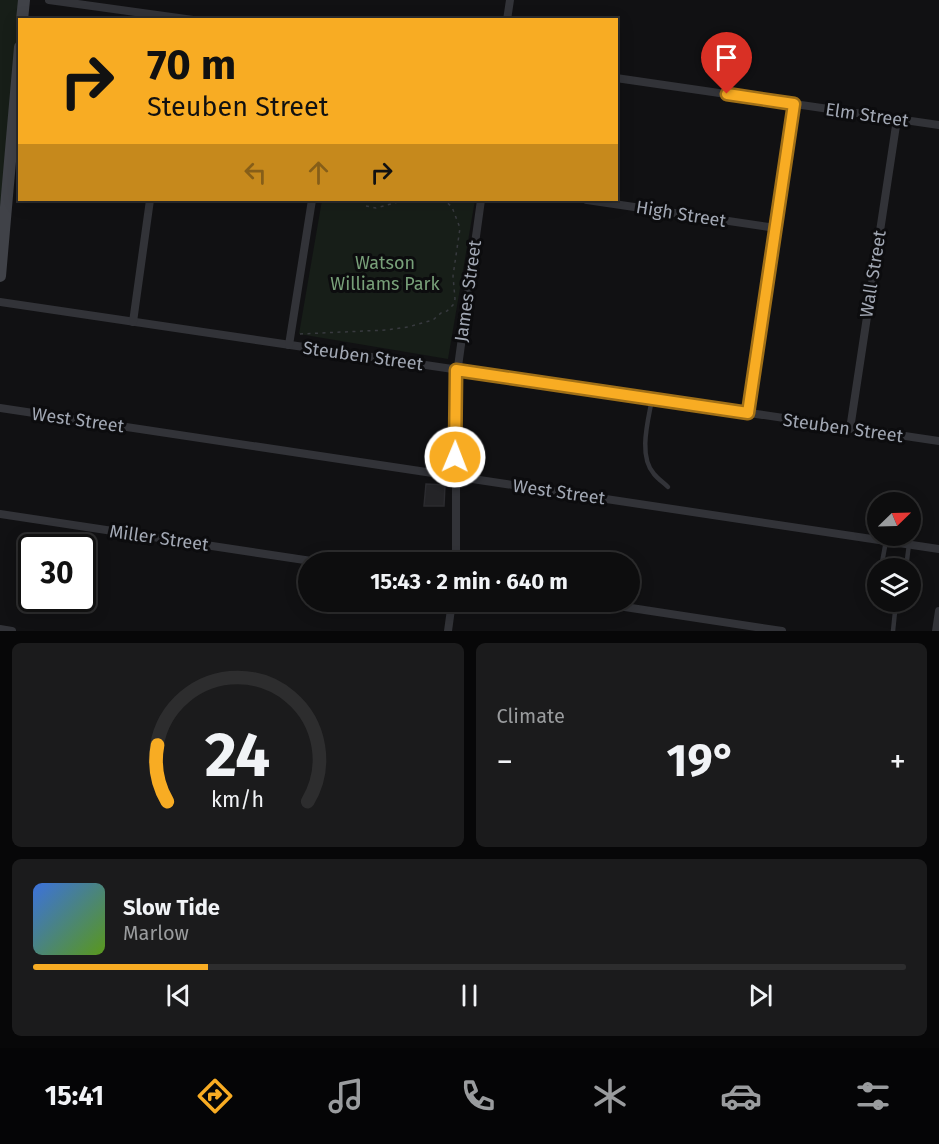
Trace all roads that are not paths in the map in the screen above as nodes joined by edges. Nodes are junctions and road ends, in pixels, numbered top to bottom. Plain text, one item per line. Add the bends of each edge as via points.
1 (24, 0) edge
2 (49, 0) edge
3 (510, 0) edge
4 (22, 18) edge
5 (176, 18) edge
6 (507, 18) edge
7 (18, 70) edge
8 (618, 78) edge
9 (794, 104) junction
10 (897, 119) junction
11 (939, 125) edge
12 (150, 201) edge
13 (312, 201) edge
14 (481, 201) edge
15 (594, 201) edge
16 (776, 228) junction
17 (0, 276) edge
18 (0, 302) edge
19 (133, 322) junction
20 (289, 345) junction
21 (456, 370) junction
22 (652, 399) junction
23 (0, 408) edge
24 (748, 413) junction
25 (850, 429) junction
26 (939, 441) edge
27 (455, 476) junction
28 (668, 487) dead end
29 (0, 514) edge
30 (867, 538) edge
31 (921, 546) edge
32 (939, 549) edge
33 (456, 552) edge
34 (298, 559) edge
35 (640, 609) edge
36 (939, 611) edge
37 (451, 612) edge
38 (895, 612) edge
39 (0, 629) edge
40 (12, 631) edge
41 (448, 631) edge
42 (782, 631) edge
43 (893, 631) edge
44 (936, 631) edge

1 - 4 street
2 - 5 street
3 - 6 street
7 - 17 street
8 - 9 street, Elm Street
9 - 10 street, Elm Street
9 - 16 street
10 - 11 street, Elm Street
10 - 25 street, Wall Street
12 - 19 street
13 - 20 street
14 - 21 street, James Street
15 - 16 street, High Street
16 - 24 street
18 - 19 street, Steuben Street
19 - 20 street, Steuben Street
20 - 21 street, Steuben Street
21 - 22 street, Steuben Street
21 - 27 street, James Street
22 - 24 street, Steuben Street
22 - 28 lane via 646,460 653,474
23 - 27 street, West Street
24 - 25 street, Steuben Street
25 - 26 street, Steuben Street
27 - 30 street, West Street
27 - 33 street, James Street
29 - 34 street, Miller Street
31 - 32 street, West Street
35 - 42 street
36 - 44 street
37 - 41 street
38 - 43 lane
39 - 40 street

